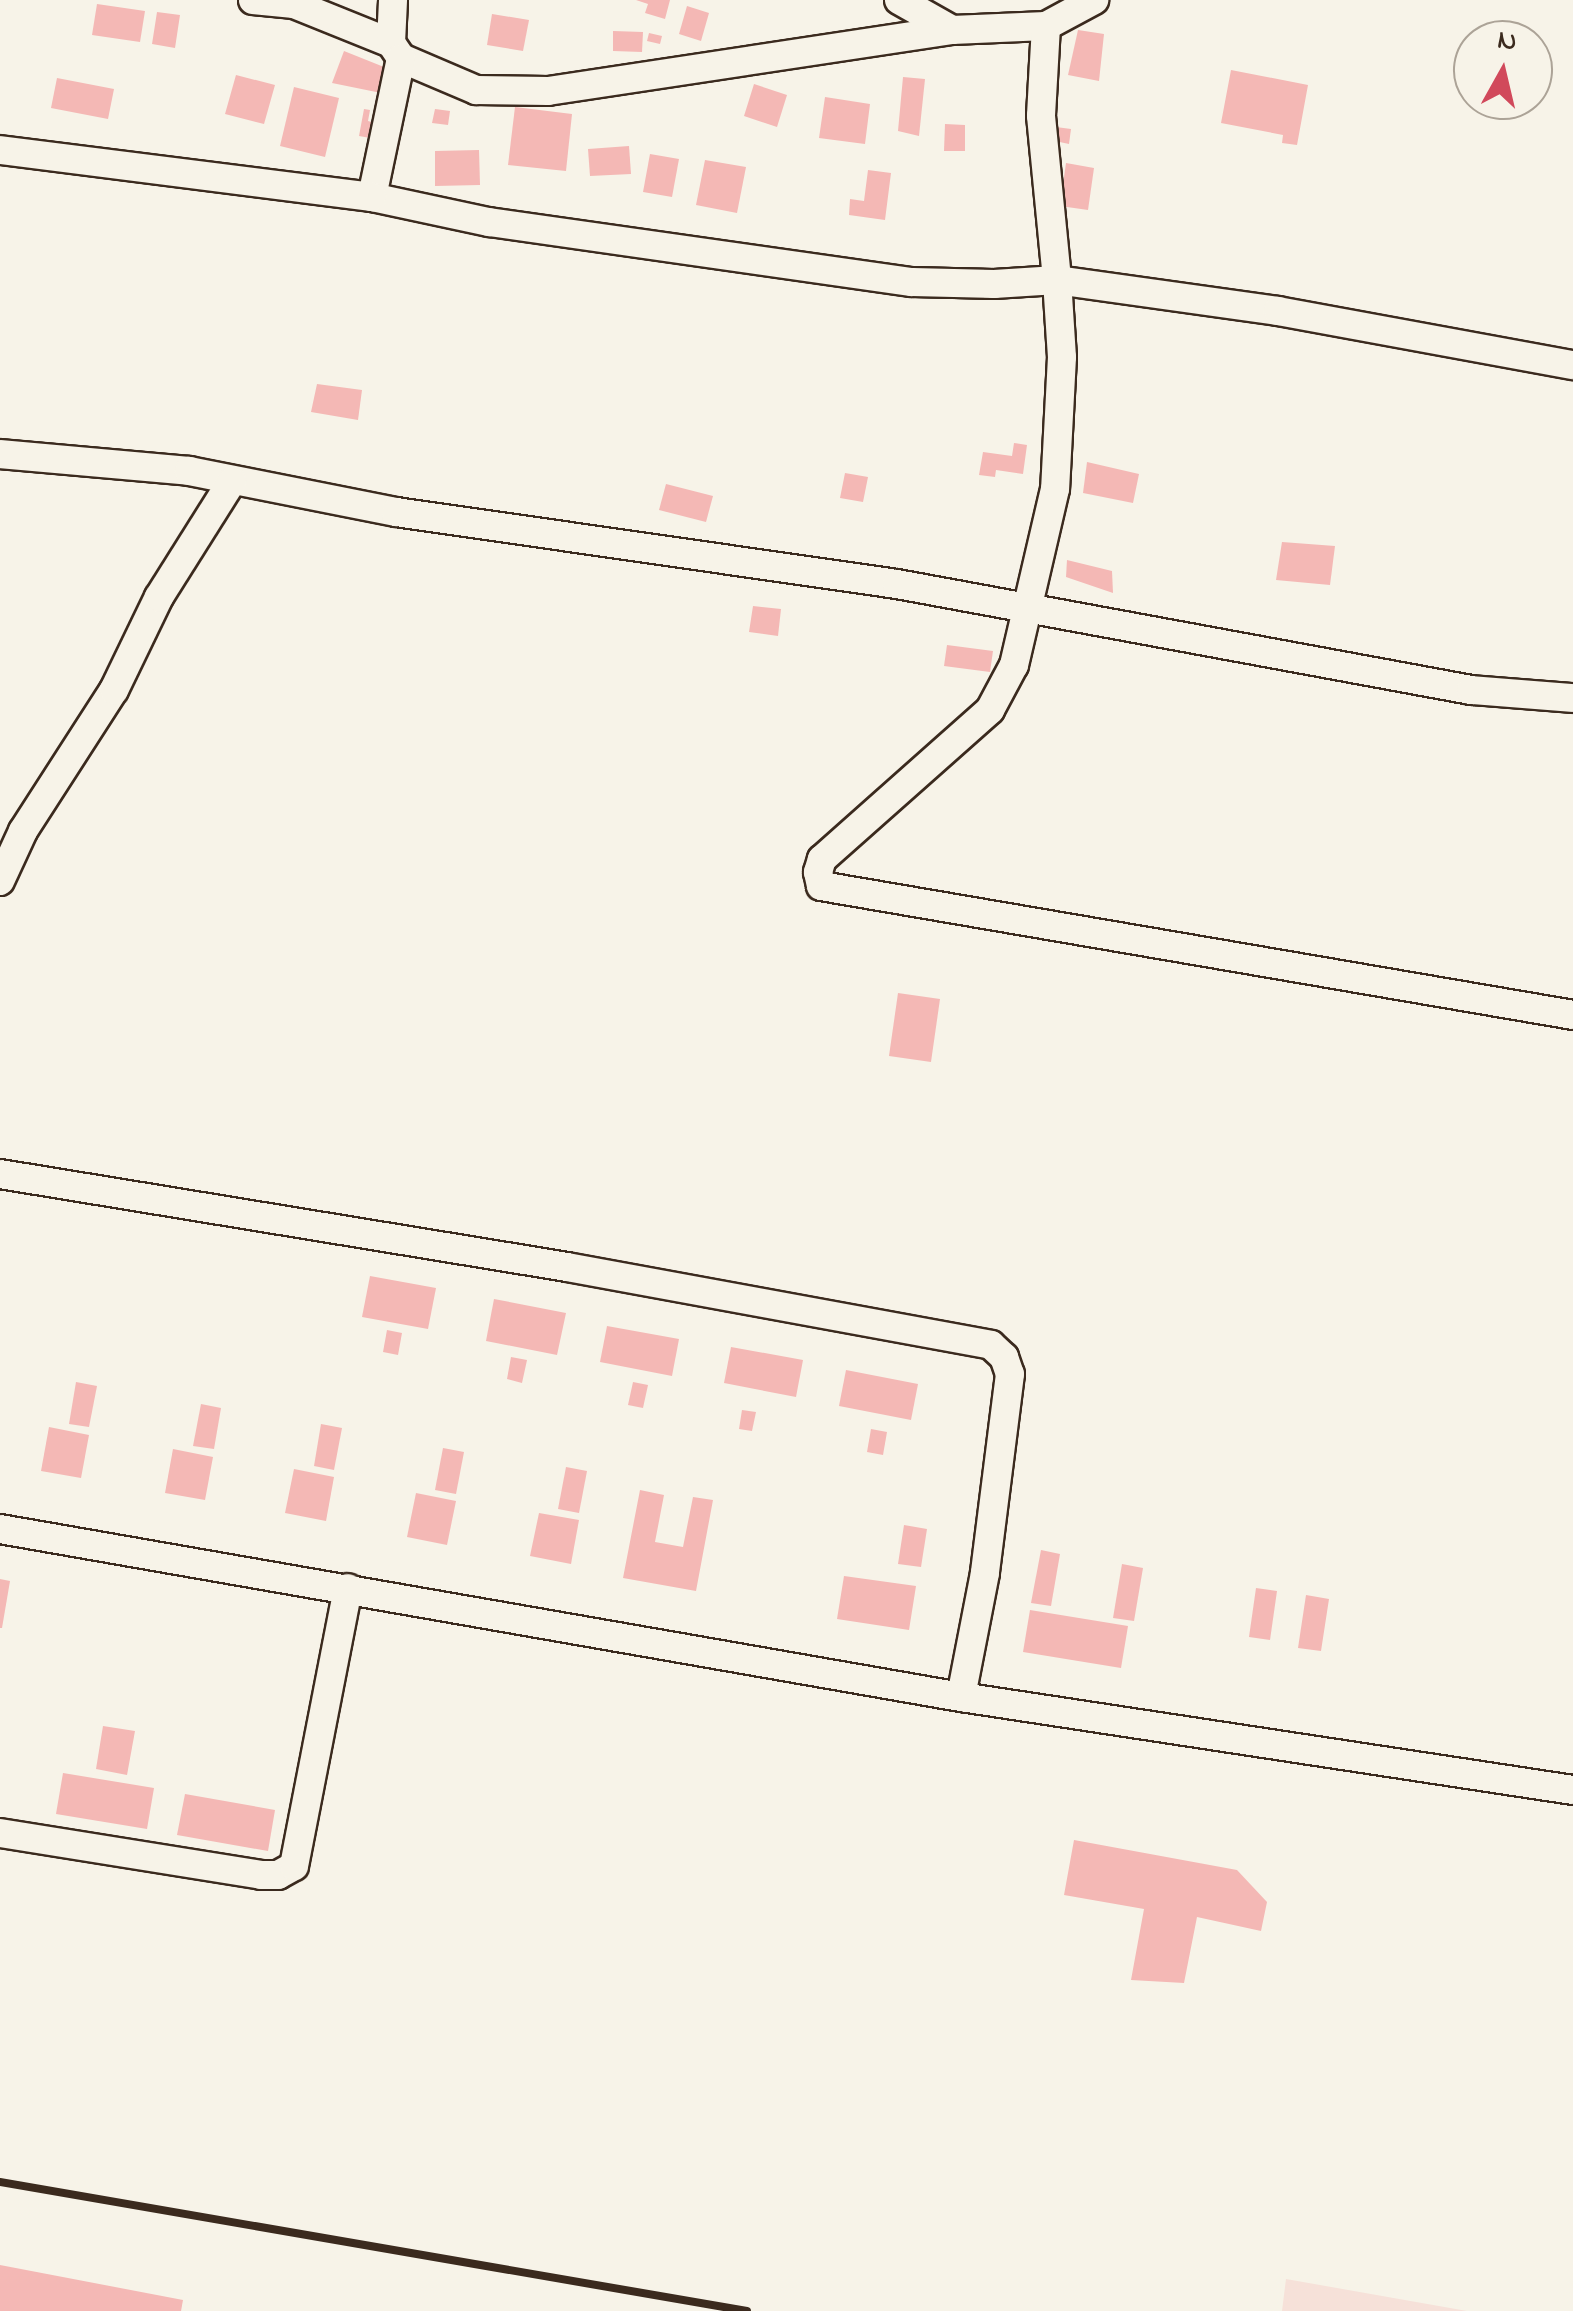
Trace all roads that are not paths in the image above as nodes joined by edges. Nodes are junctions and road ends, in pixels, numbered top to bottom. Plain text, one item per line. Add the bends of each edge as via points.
1 (253, 0) edge
2 (392, 0) edge
3 (899, 0) edge
4 (1094, 0) edge
5 (1046, 26) junction
6 (952, 30) junction
7 (396, 51) junction
8 (0, 150) edge
9 (372, 197) junction
10 (1057, 280) junction
11 (1573, 365) edge
12 (0, 454) edge
13 (232, 480) junction
14 (1030, 610) junction
15 (1573, 698) edge
16 (0, 881) edge
17 (1573, 1015) edge
18 (0, 1174) edge
19 (0, 1529) edge
20 (348, 1588) junction
21 (962, 1696) junction
22 (1573, 1790) edge
23 (0, 1834) edge

1 - 7 street via 294,4
2 - 7 street
3 - 6 street
4 - 5 street
5 - 6 street
5 - 10 street via 1040,116
6 - 7 street via 548,91 476,90
7 - 9 street
8 - 9 street
9 - 10 street via 490,222 912,282
10 - 11 street via 1278,311
10 - 14 street via 1062,357 1056,489
12 - 13 street
13 - 14 street via 396,512 828,572
13 - 16 street via 159,597 114,690 22,831
14 - 15 street via 1472,690
14 - 17 street via 1014,665 990,710 822,859 817,880 825,889
18 - 21 street via 567,1266 991,1345 1010,1374
19 - 20 street
20 - 21 street
20 - 23 street via 294,1866 260,1876
21 - 22 street

